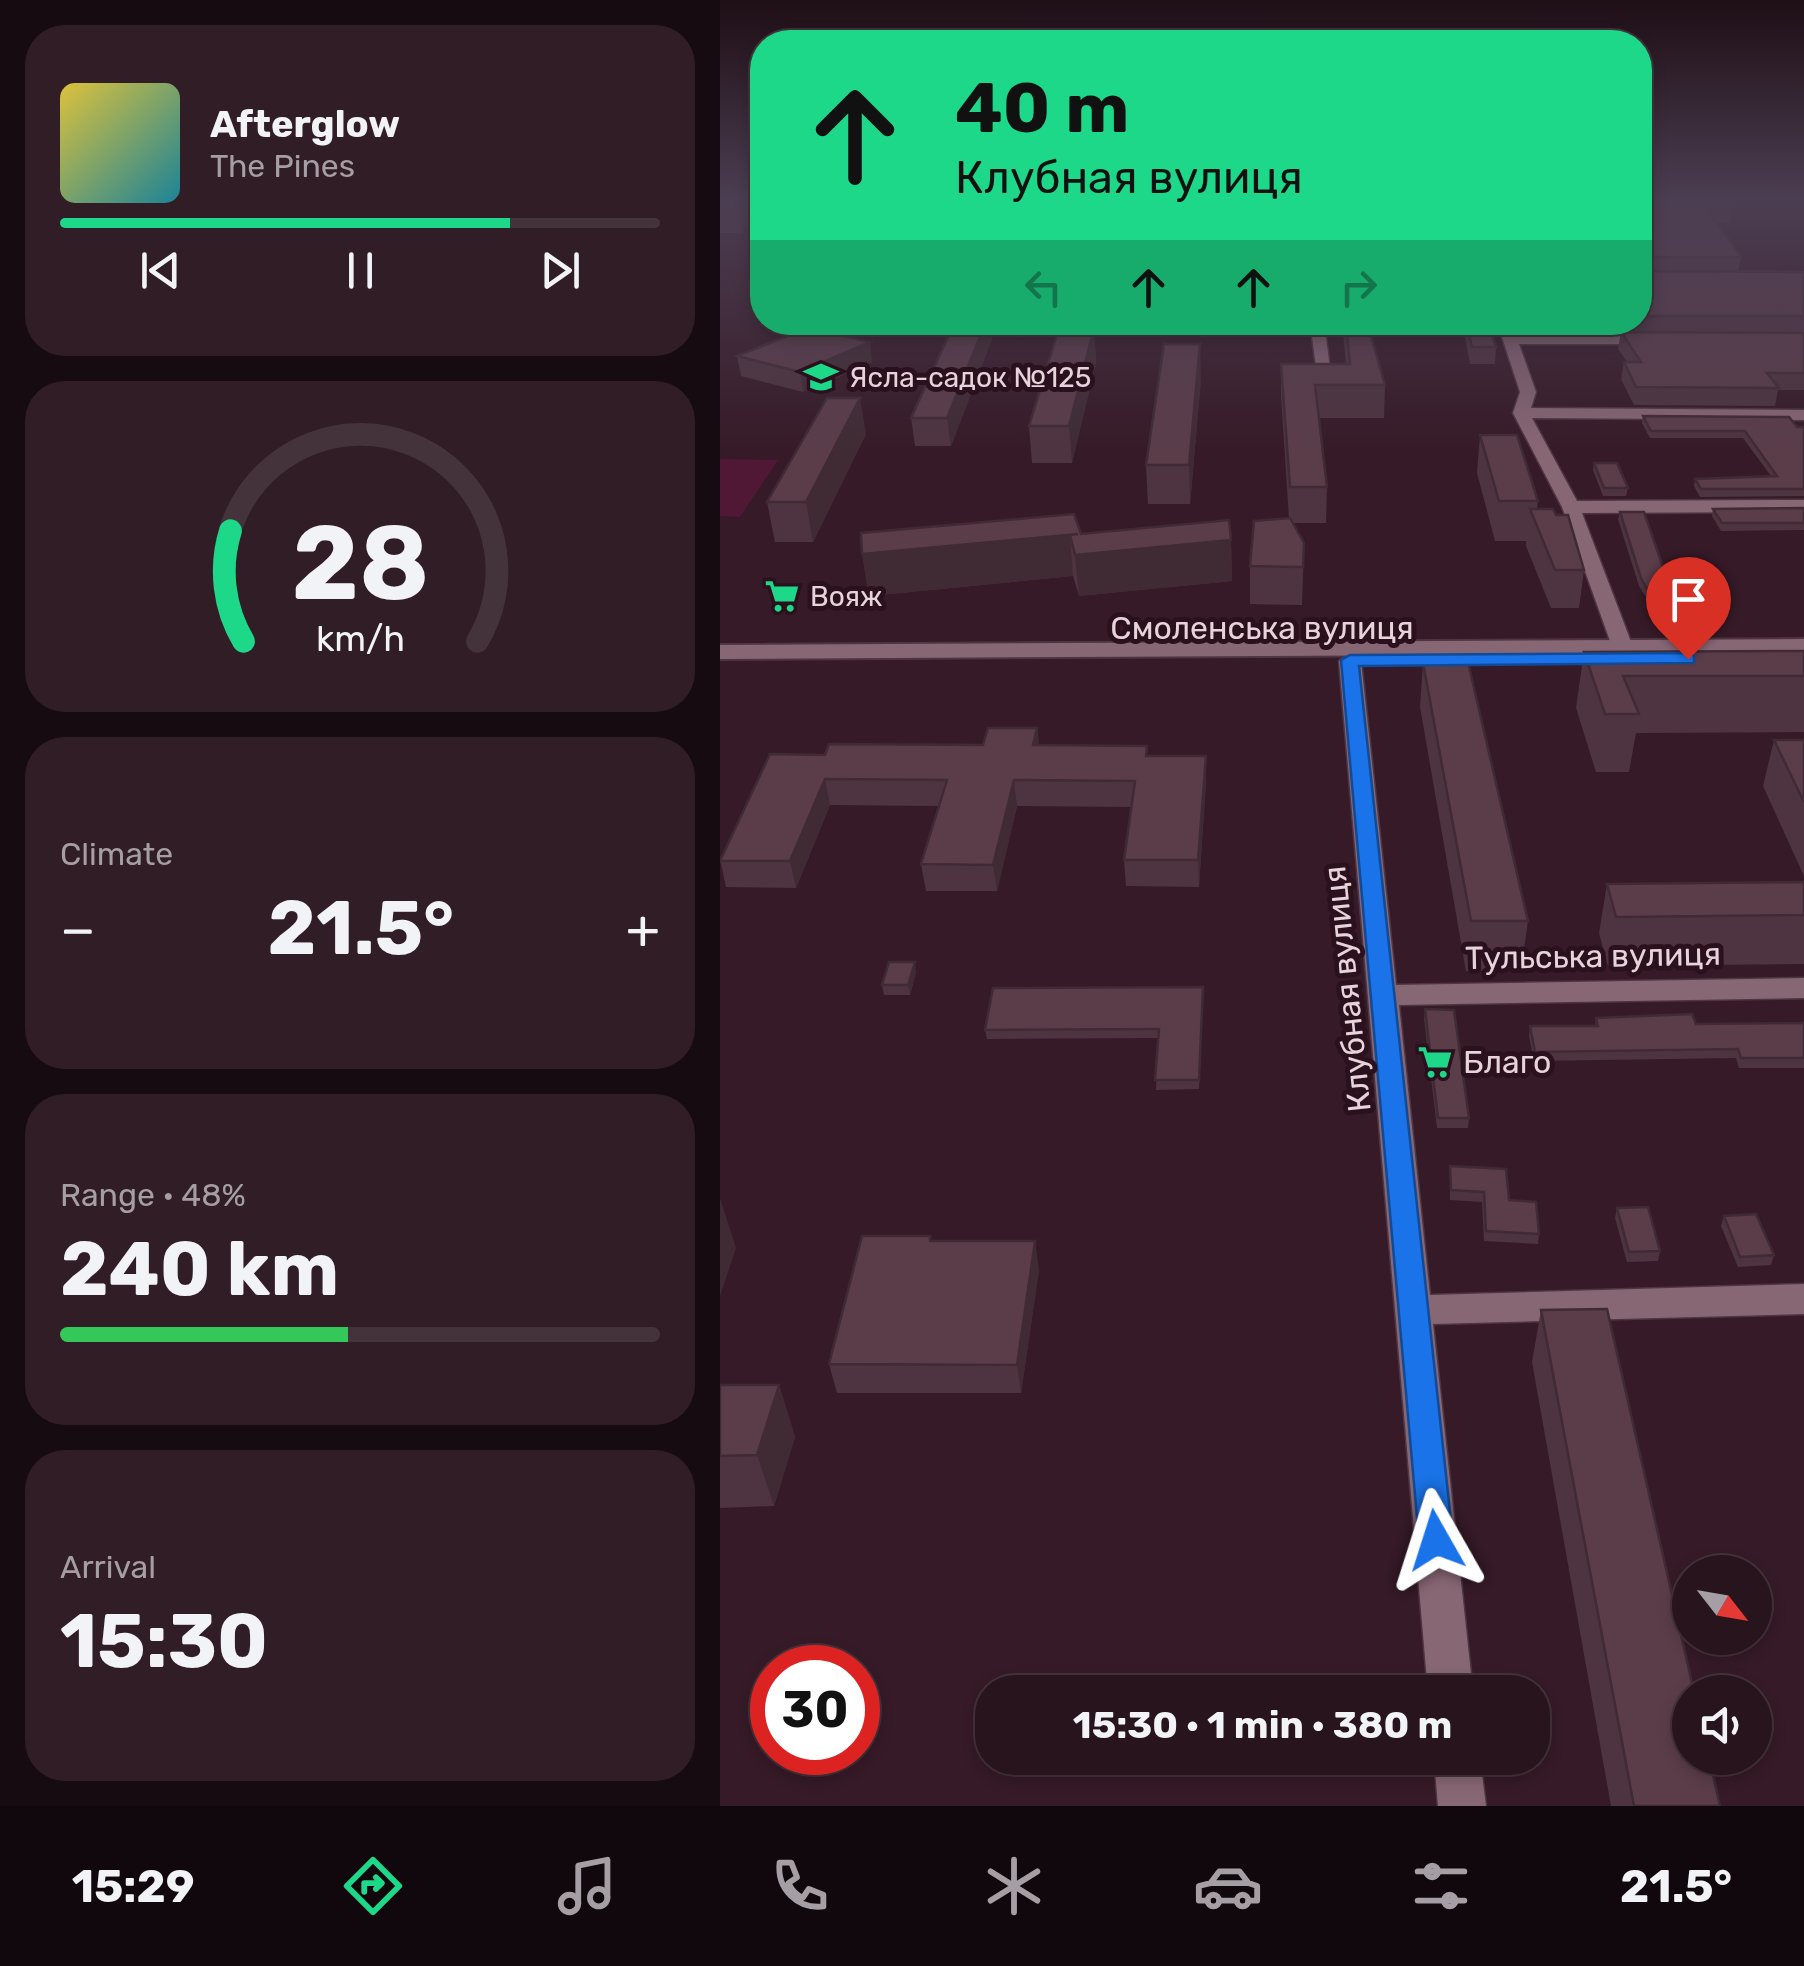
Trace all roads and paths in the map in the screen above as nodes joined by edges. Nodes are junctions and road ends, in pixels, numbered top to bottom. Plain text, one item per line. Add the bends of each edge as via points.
1 (1319, 335) edge
2 (1509, 335) edge
3 (1579, 335) edge
4 (1667, 340) edge
5 (1327, 389) edge
6 (1522, 413) junction
7 (1804, 415) edge
8 (1804, 506) edge
9 (1570, 507) junction
10 (1804, 646) edge
11 (1622, 647) junction
12 (720, 652) edge
13 (1804, 658) edge
14 (1350, 660) junction
15 (720, 663) edge
16 (1804, 988) edge
17 (1383, 995) junction
18 (1804, 1299) edge
19 (1414, 1310) junction
20 (1449, 1675) edge
21 (1459, 1775) edge
22 (1462, 1806) edge

1 - 5 street
2 - 6 street via 1528,392
3 - 4 street
6 - 7 street
6 - 9 street
8 - 9 street
9 - 11 street
10 - 11 street, Смоленська вулиця
11 - 12 street, Смоленська вулиця
13 - 14 street, Смоленська вулиця
14 - 15 street, Смоленська вулиця
14 - 17 street, Клубная вулиця
16 - 17 street, Тульська вулиця
17 - 19 street, Клубная вулиця
18 - 19 street
19 - 20 street, Клубная вулиця
21 - 22 street

